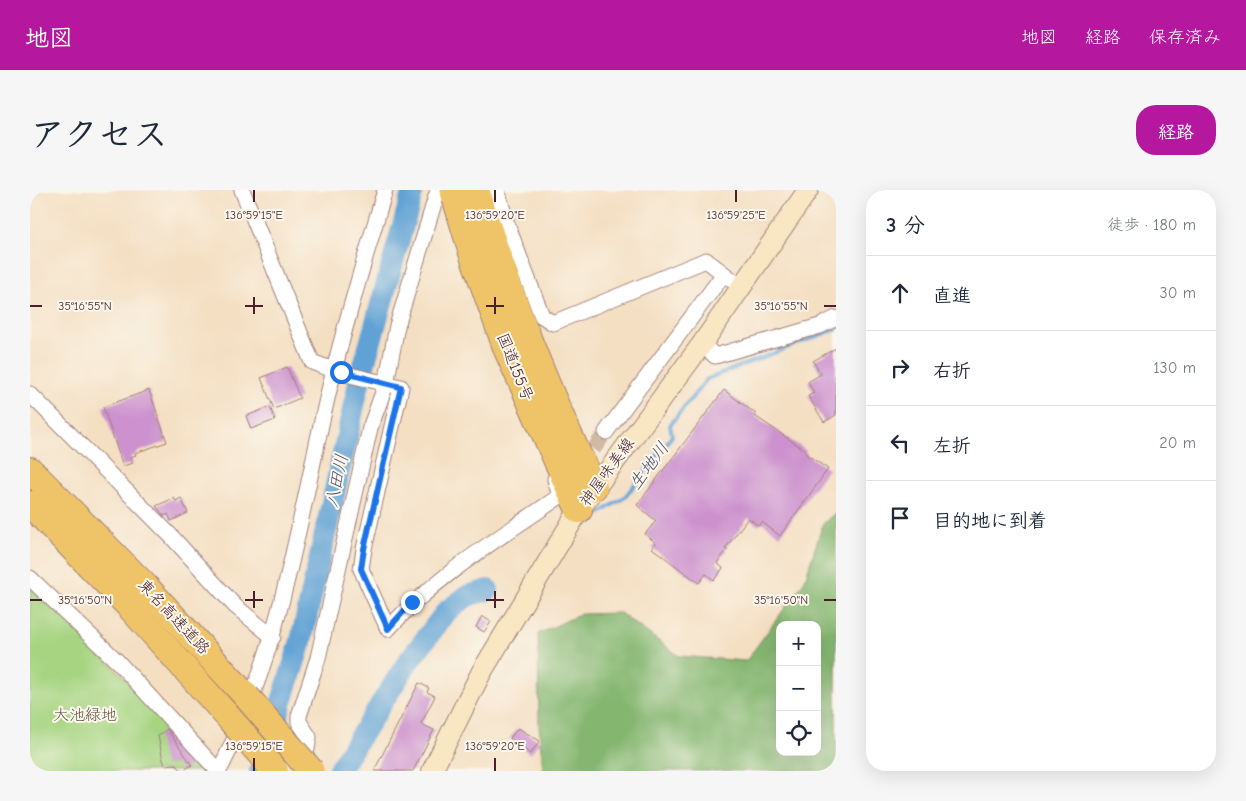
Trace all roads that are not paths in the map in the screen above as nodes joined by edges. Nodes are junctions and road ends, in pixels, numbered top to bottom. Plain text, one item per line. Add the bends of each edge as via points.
1 (242, 190) edge
2 (385, 190) edge
3 (438, 190) edge
4 (444, 190) edge
5 (453, 190) edge
6 (476, 190) edge
7 (497, 190) edge
8 (808, 190) edge
9 (723, 275) junction
10 (741, 287) junction
11 (836, 318) edge
12 (702, 344) junction
13 (337, 371) junction
14 (383, 383) junction
15 (30, 394) edge
16 (606, 432) tunnel mouth
17 (30, 470) edge
18 (594, 487) junction
19 (30, 504) edge
20 (579, 510) junction
21 (30, 578) edge
22 (273, 637) junction
23 (218, 771) edge
24 (275, 771) edge
25 (303, 771) edge
26 (311, 771) edge
27 (432, 771) edge

1 - 13 street via 312,362
2 - 13 street
3 - 14 street
4 - 14 street via 461,249 501,356 560,496 412,602 388,629 361,569 401,387
5 - 20 highway, 国道155号 via 507,350
6 - 18 highway, 国道155号 via 529,344 558,415
7 - 9 street via 542,316 553,323 706,260
8 - 10 main road, 神屋味美線
9 - 10 street
9 - 16 street
10 - 12 main road, 神屋味美線
11 - 12 street via 820,326 715,356
12 - 18 main road, 神屋味美線
13 - 14 street
13 - 22 street
14 - 25 street via 322,641 299,716 299,722 309,737
15 - 22 street via 170,535 235,606
17 - 26 highway, 東名高速道路, bridge via 147,588
18 - 20 main road, 神屋味美線
19 - 24 highway, 東名高速道路, bridge via 129,606
20 - 27 main road, 神屋味美線 via 481,673
21 - 23 street via 118,662
22 - 23 street via 258,684

